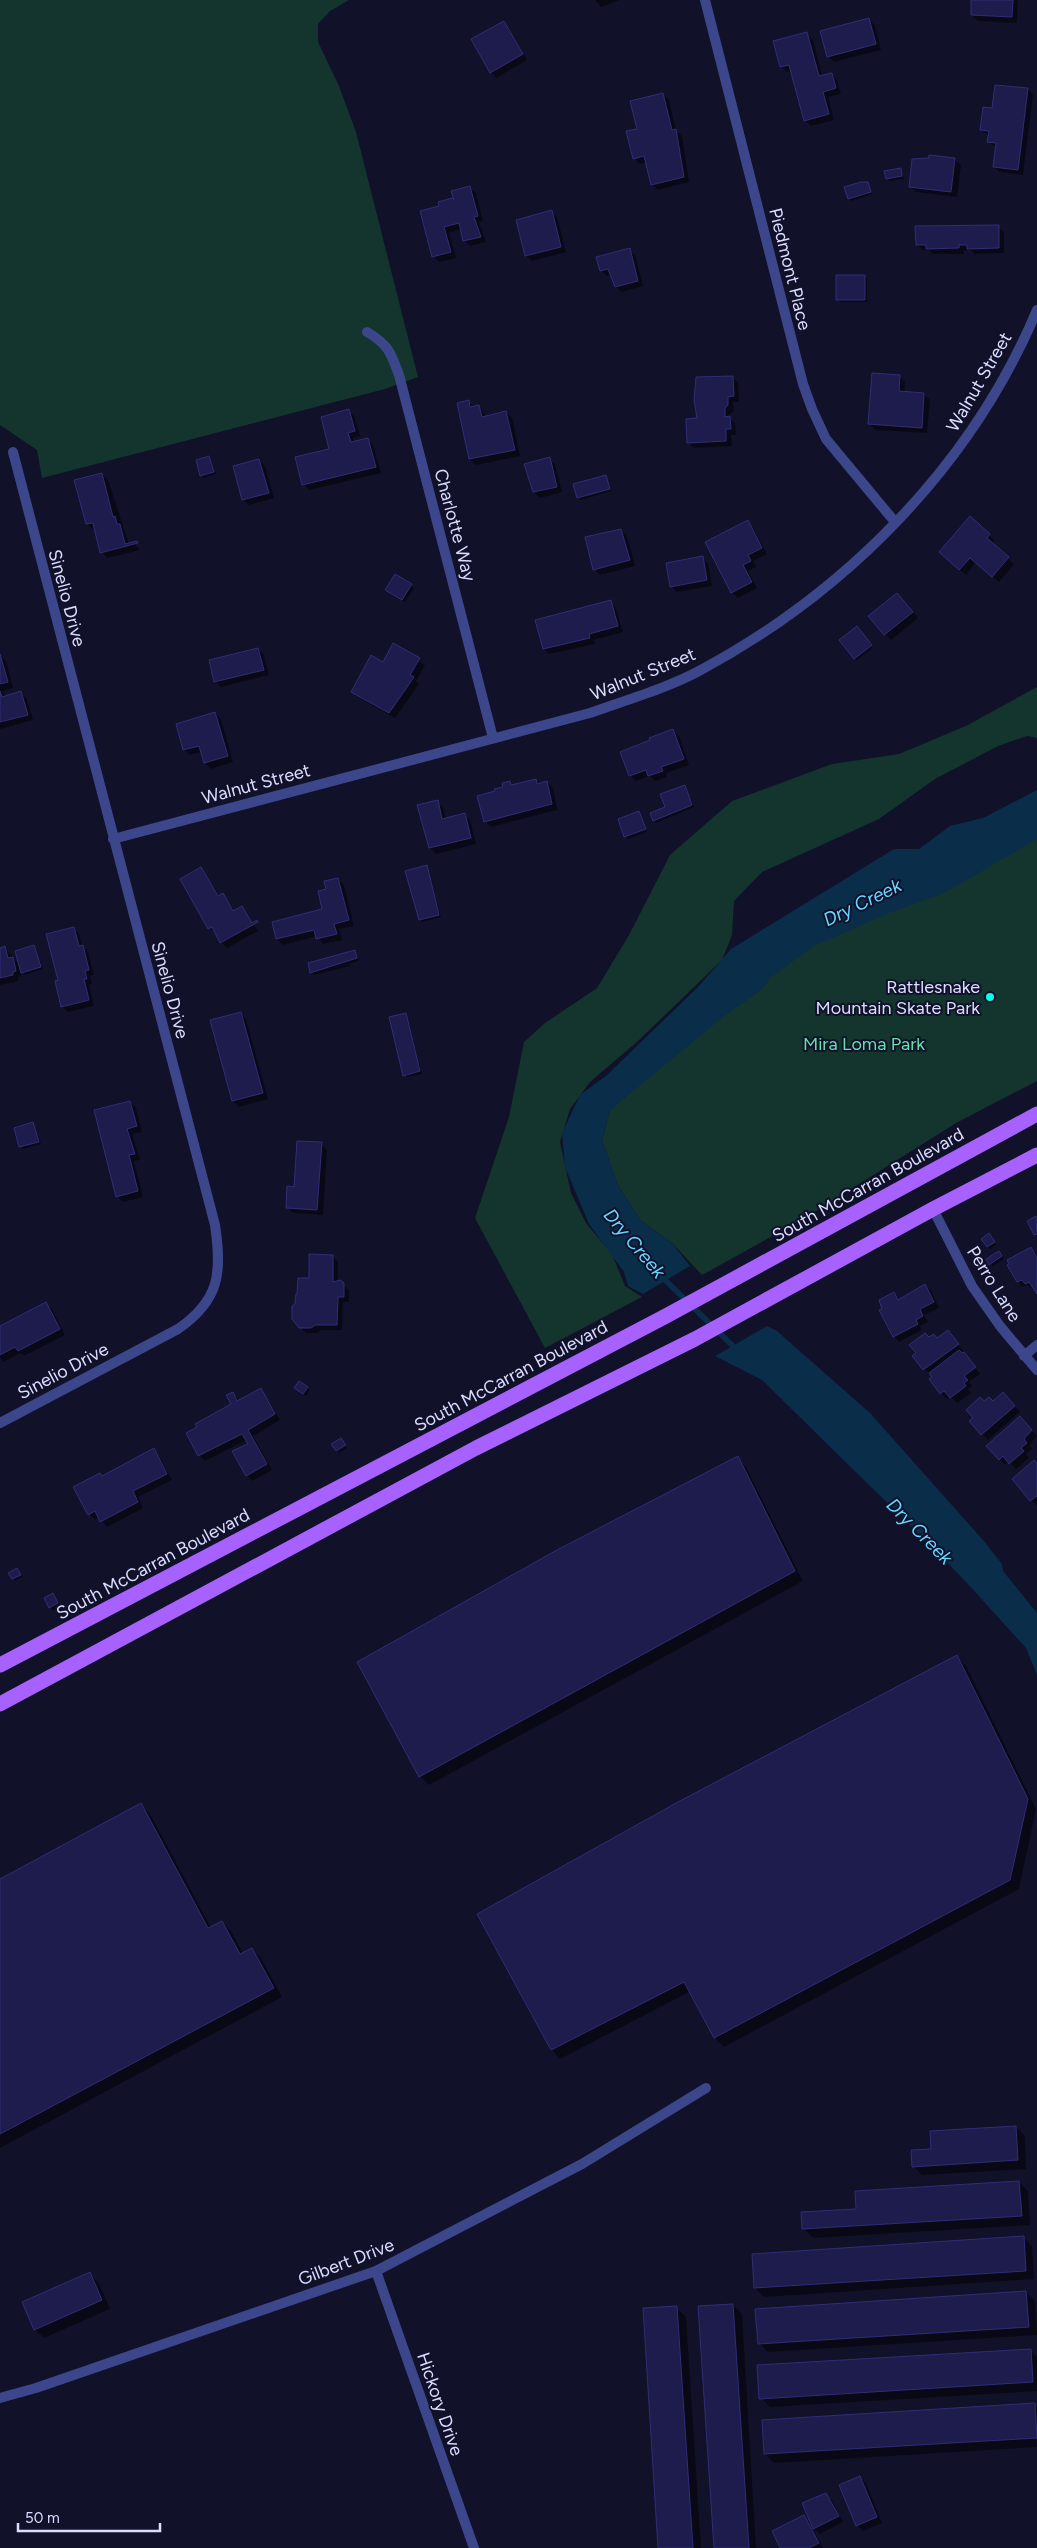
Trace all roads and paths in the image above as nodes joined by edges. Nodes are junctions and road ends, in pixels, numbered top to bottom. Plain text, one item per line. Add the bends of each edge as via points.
1 (705, 0) edge
2 (1037, 310) edge
3 (367, 332) dead end
4 (14, 452) dead end
5 (895, 522) junction
6 (493, 738) junction
7 (113, 839) junction
8 (1037, 1114) edge
9 (1037, 1155) edge
10 (933, 1209) junction
11 (1037, 1345) edge
12 (1024, 1356) junction
13 (1037, 1370) edge
14 (0, 1423) edge
15 (0, 1665) edge
16 (0, 1704) edge
17 (706, 2088) dead end
18 (376, 2271) junction
19 (0, 2398) edge
20 (474, 2548) edge

1 - 5 street, Piedmont Place via 812,409 826,439
2 - 5 street, Walnut Street via 1006,376 980,421 940,473
3 - 6 street, Charlotte Way via 390,352 399,375
4 - 7 street, Sinelio Drive
5 - 6 street, Walnut Street via 843,574 799,609 698,671 590,713
6 - 7 street, Walnut Street
7 - 14 street, Sinelio Drive via 215,1225 218,1272 212,1295 197,1316
8 - 15 main road, South McCarran Boulevard via 666,1316
9 - 10 main road
10 - 12 street, Perro Lane via 972,1286
10 - 16 main road via 695,1339 476,1448
11 - 12 street
12 - 13 street, Perro Lane
17 - 18 street, Gilbert Drive via 582,2164
18 - 19 street, Gilbert Drive
18 - 20 street, Hickory Drive

